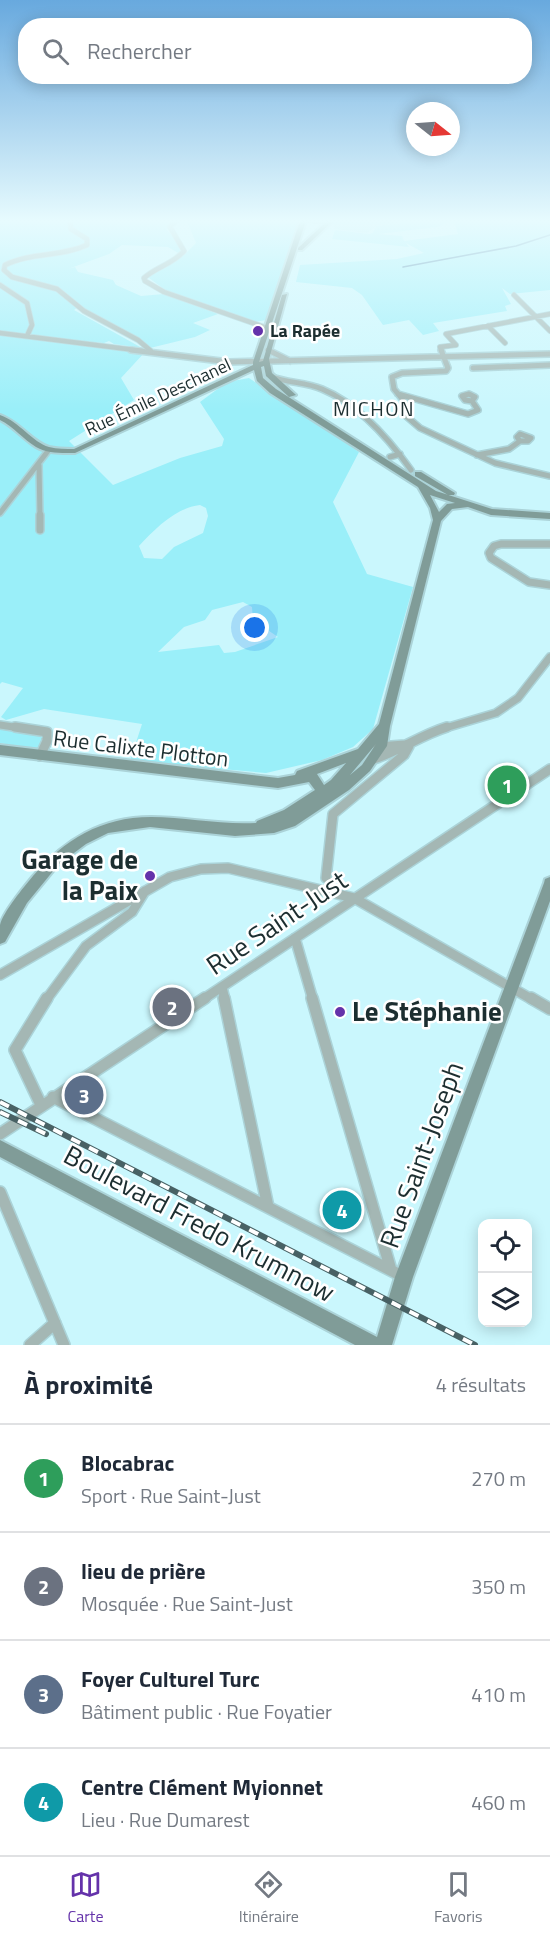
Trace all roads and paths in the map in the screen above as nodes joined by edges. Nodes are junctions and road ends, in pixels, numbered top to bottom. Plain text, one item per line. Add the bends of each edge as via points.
1 (35, 284) edge
2 (150, 284) edge
3 (284, 284) edge
4 (286, 284) edge
5 (0, 285) edge
6 (514, 295) dead end
7 (279, 302) junction
8 (550, 314) edge
9 (536, 318) junction
10 (488, 326) junction
11 (270, 327) junction
12 (550, 331) edge
13 (0, 333) edge
14 (27, 336) junction
15 (505, 343) dead end
16 (268, 351) junction
17 (152, 352) junction
18 (550, 355) edge
19 (444, 357) junction
20 (292, 361) junction
21 (550, 365) edge
22 (262, 366) junction
23 (473, 368) dead end
24 (277, 388) junction
25 (398, 394) junction
26 (472, 401) dead end
27 (315, 416) junction
28 (0, 417) edge
29 (330, 420) junction
30 (520, 441) dead end
31 (48, 451) junction
32 (400, 454) junction
33 (477, 455) junction
34 (390, 457) junction
35 (39, 464) junction
36 (411, 470) junction
37 (550, 476) edge
38 (415, 480) junction
39 (443, 490) junction
40 (452, 503) junction
41 (550, 510) edge
42 (0, 513) edge
43 (550, 516) edge
44 (437, 520) junction
45 (40, 530) dead end
46 (550, 544) edge
47 (550, 585) edge
48 (550, 657) edge
49 (0, 725) edge
50 (384, 726) junction
51 (410, 745) junction
52 (381, 746) junction
53 (0, 750) edge
54 (369, 755) junction
55 (40, 756) junction
56 (550, 769) edge
57 (312, 777) junction
58 (278, 783) junction
59 (348, 783) junction
60 (335, 784) junction
61 (323, 792) junction
62 (258, 827) junction
63 (326, 878) dead end
64 (550, 883) edge
65 (145, 891) junction
66 (354, 898) junction
67 (0, 938) edge
68 (295, 938) junction
69 (0, 975) edge
70 (222, 987) junction
71 (512, 987) junction
72 (550, 1009) edge
73 (53, 1097) junction
74 (41, 1105) junction
75 (0, 1134) edge
76 (0, 1148) edge
77 (0, 1192) edge
78 (268, 1207) junction
79 (397, 1274) junction
80 (55, 1323) junction
81 (30, 1345) edge
82 (64, 1345) edge
83 (374, 1345) edge
84 (383, 1345) edge

1 - 17 street via 57,289 84,311 138,340
2 - 11 street
3 - 7 main road
4 - 7 main road
5 - 14 street via 27,303 32,325
6 - 9 street
7 - 11 main road
8 - 9 street
9 - 10 street
9 - 12 street
10 - 15 street
10 - 19 street via 446,334 456,345 440,347
11 - 16 main road
11 - 22 main road
13 - 14 street
14 - 17 street
16 - 20 street
16 - 22 main road
17 - 22 street
18 - 19 street
19 - 20 street
19 - 25 street via 446,370 394,375 392,383
20 - 22 street
21 - 23 street
22 - 24 main road
22 - 27 main road via 260,379
22 - 29 main road via 281,387
22 - 31 main road, Rue Émile Deschanel via 89,447
22 - 32 street via 283,381 321,388 346,402
24 - 27 main road
24 - 29 main road
25 - 26 street via 468,414 478,410
25 - 33 street via 411,422
27 - 38 main road
28 - 31 main road
29 - 34 main road
30 - 33 street via 509,449
31 - 35 street
32 - 34 street
32 - 36 street
33 - 37 street via 507,468
34 - 36 main road
35 - 42 street
35 - 45 street
36 - 39 main road
38 - 40 main road
38 - 44 main road via 430,498
39 - 40 main road
39 - 41 main road via 489,506
40 - 43 main road via 502,514
40 - 44 main road
44 - 50 main road
46 - 47 street via 501,544 489,553 529,582
48 - 51 street via 518,698 496,713 434,731
49 - 55 street via 47,732
50 - 52 main road
50 - 54 main road
51 - 52 street
51 - 54 street
51 - 63 street via 404,755 333,814
52 - 54 main road
53 - 55 main road, Rue Calixte Plotton
54 - 58 main road, Rue Calixte Plotton
54 - 59 main road
54 - 60 main road
55 - 58 main road, Rue Calixte Plotton
56 - 66 street, Rue Saint-Just
57 - 58 main road, Rue Calixte Plotton
57 - 60 main road, Rue Calixte Plotton
57 - 61 main road
59 - 60 main road, Rue Calixte Plotton
59 - 62 main road via 291,822 274,828
60 - 61 main road
61 - 62 main road
62 - 67 main road via 236,830 150,822 106,828 81,840 54,861 22,899
64 - 71 main road, Rue Saint-Joseph
65 - 66 street via 170,877 201,869 228,868
65 - 69 street
65 - 74 street via 140,907 81,951 15,1050
66 - 68 street, Rue Saint-Just
66 - 71 street
68 - 70 street, Rue Saint-Just
68 - 79 street
70 - 73 street, Rue Saint-Just
70 - 78 street
71 - 72 street
71 - 79 main road, Rue Saint-Joseph
73 - 74 street, Rue Saint-Just
73 - 78 street
74 - 75 street, Rue Saint-Just
76 - 83 main road, Boulevard Fredo Krumnow
77 - 80 street
78 - 79 street
79 - 84 main road, Rue Saint-Joseph
80 - 81 street
80 - 82 street

